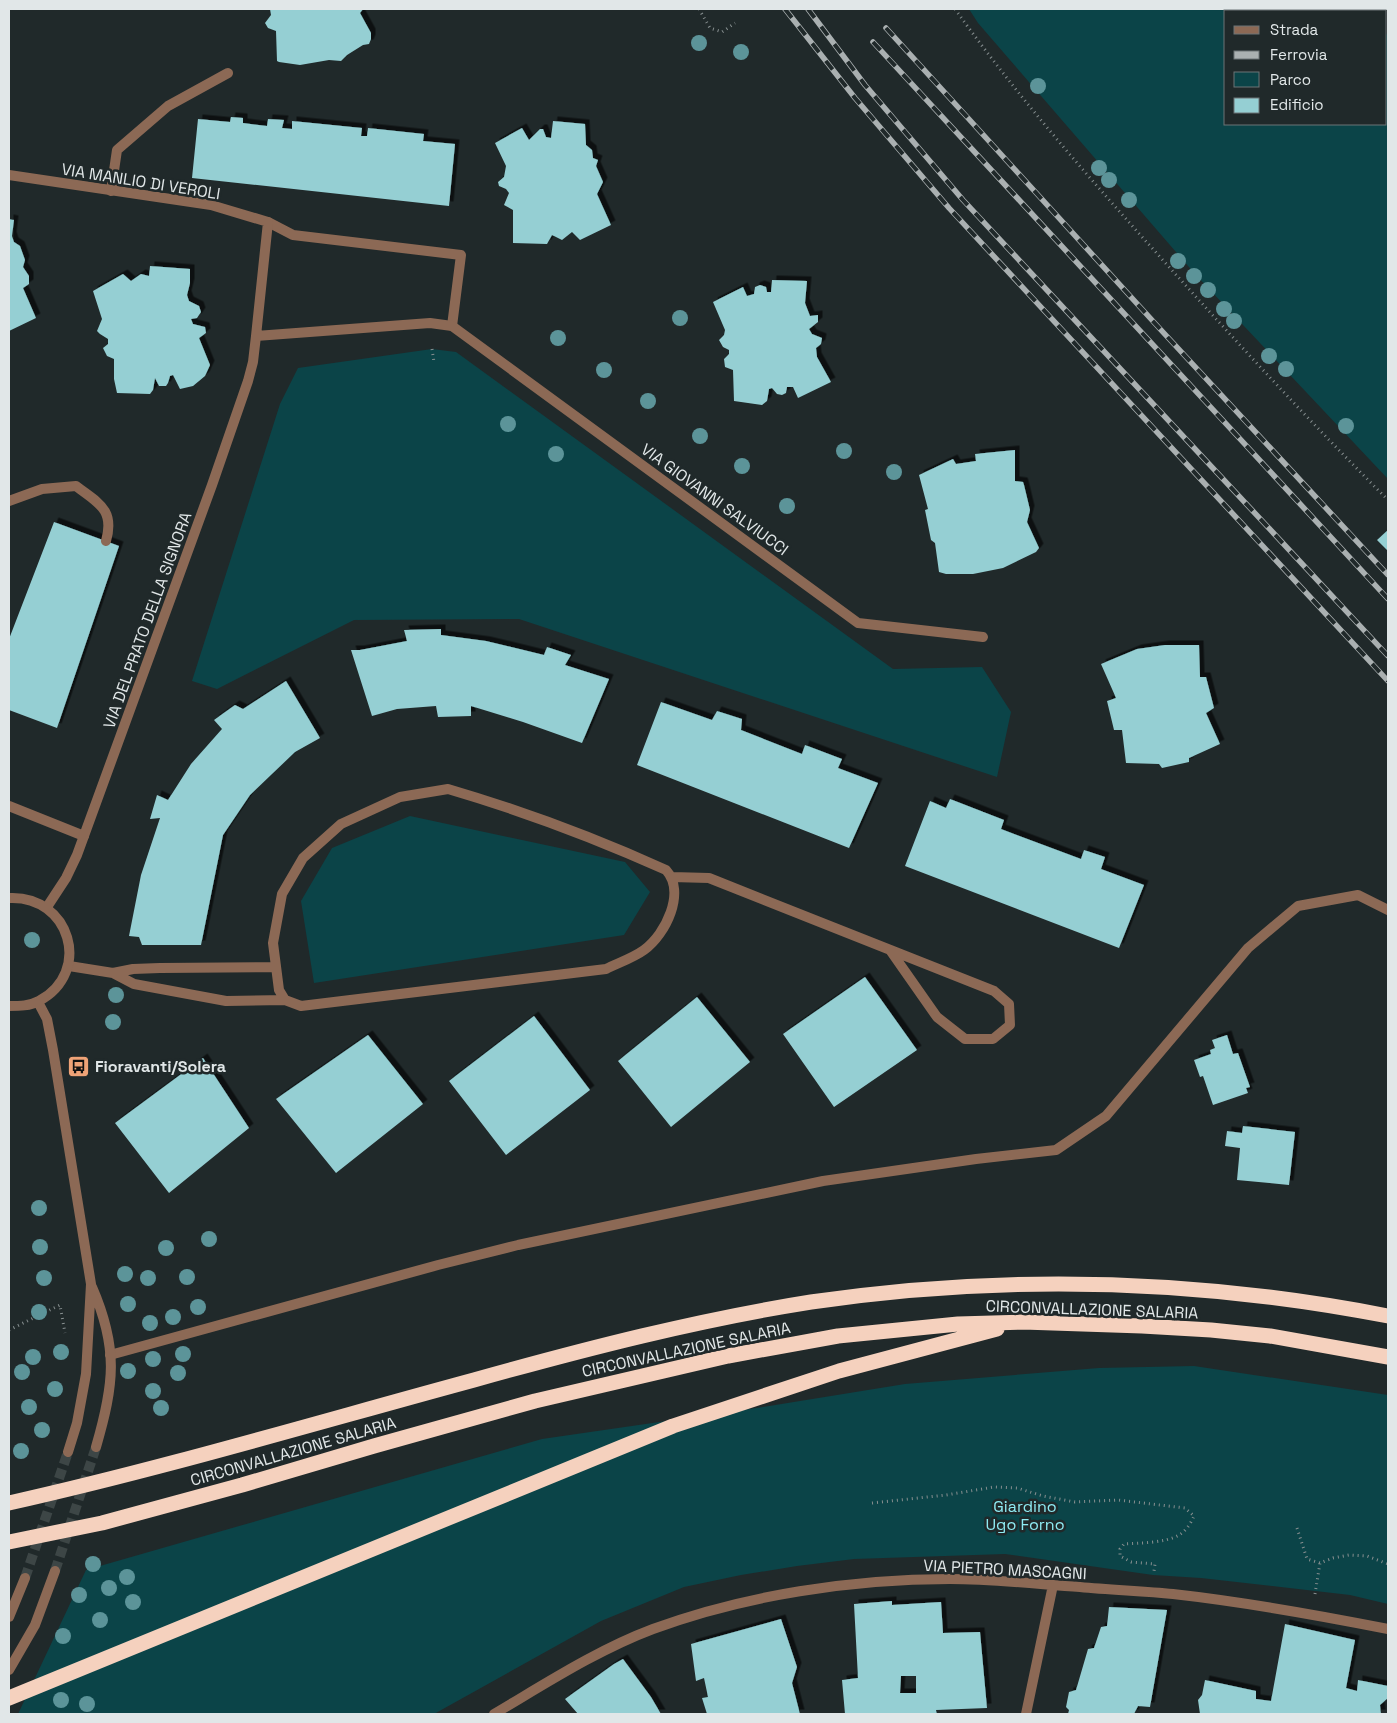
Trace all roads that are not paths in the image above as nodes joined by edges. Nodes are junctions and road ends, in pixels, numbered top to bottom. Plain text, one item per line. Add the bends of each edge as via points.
1 (228, 73) dead end
2 (9, 175) edge
3 (112, 190) junction
4 (268, 222) junction
5 (452, 326) junction
6 (256, 336) junction
7 (9, 501) edge
8 (106, 541) dead end
9 (983, 637) dead end
10 (9, 806) edge
11 (84, 836) junction
12 (672, 877) junction
13 (9, 898) edge
14 (47, 907) junction
15 (1388, 910) edge
16 (890, 950) junction
17 (69, 966) junction
18 (276, 968) junction
19 (114, 973) junction
20 (285, 1000) junction
21 (38, 1002) junction
22 (9, 1006) edge
23 (91, 1284) junction
24 (1388, 1316) edge
25 (1023, 1322) junction
26 (110, 1355) junction
27 (1388, 1357) edge
28 (96, 1447) tunnel mouth
29 (68, 1452) tunnel mouth
30 (9, 1503) edge
31 (9, 1542) edge
32 (55, 1571) tunnel mouth
33 (25, 1578) tunnel mouth
34 (1053, 1585) junction
35 (9, 1617) edge
36 (1388, 1629) edge
37 (9, 1670) edge
38 (9, 1698) edge
39 (494, 1714) edge
40 (1026, 1714) edge

1 - 3 street via 168,106 117,150
2 - 3 street, VIA MANLIO DI VEROLI
3 - 4 street, VIA MANLIO DI VEROLI via 211,205
4 - 5 street, VIA MANLIO DI VEROLI via 293,235 460,255
4 - 6 street, VIA DEL PRATO DELLA SIGNORA
5 - 6 street via 430,322
5 - 9 street, VIA GIOVANNI SALVIUCCI via 858,623
6 - 11 street, VIA DEL PRATO DELLA SIGNORA via 248,381
7 - 8 street via 42,489 76,486 104,507 109,528
10 - 11 street
11 - 14 street, VIA DEL PRATO DELLA SIGNORA via 66,878
12 - 16 street via 709,878
12 - 18 street via 666,870 611,845 457,791 448,789 400,797 341,824 303,858 282,894 273,942
12 - 20 street via 676,896 664,928 644,950 606,969 301,1006
13 - 14 street via 20,897
14 - 17 street via 67,933
15 - 26 street via 1358,895 1298,906 1248,948 1106,1116 1056,1150 823,1181 518,1244
16 - 16 street via 937,1017 965,1039 993,1039 1010,1025 1009,1004 994,991
17 - 19 street
17 - 21 street via 56,989
18 - 19 street via 160,968
18 - 20 street via 279,990
19 - 20 street via 134,984 226,1000
21 - 22 street
21 - 23 street via 47,1019 54,1050
23 - 26 street via 106,1323
23 - 29 street via 86,1374
24 - 30 highway, CIRCONVALLAZIONE SALARIA via 1261,1296 1105,1283 972,1285 811,1302 602,1345 210,1454
25 - 27 highway, CIRCONVALLAZIONE SALARIA via 1210,1330 1280,1338
25 - 31 highway, CIRCONVALLAZIONE SALARIA via 958,1324 867,1333 728,1356 535,1401 102,1523
25 - 38 highway via 830,1373 673,1426
26 - 28 street via 108,1398
32 - 37 street via 35,1624
33 - 35 street
34 - 36 street, VIA PIETRO MASCAGNI via 1206,1598
34 - 39 street, VIA PIETRO MASCAGNI via 951,1579 891,1581 750,1601 630,1639
34 - 40 street

